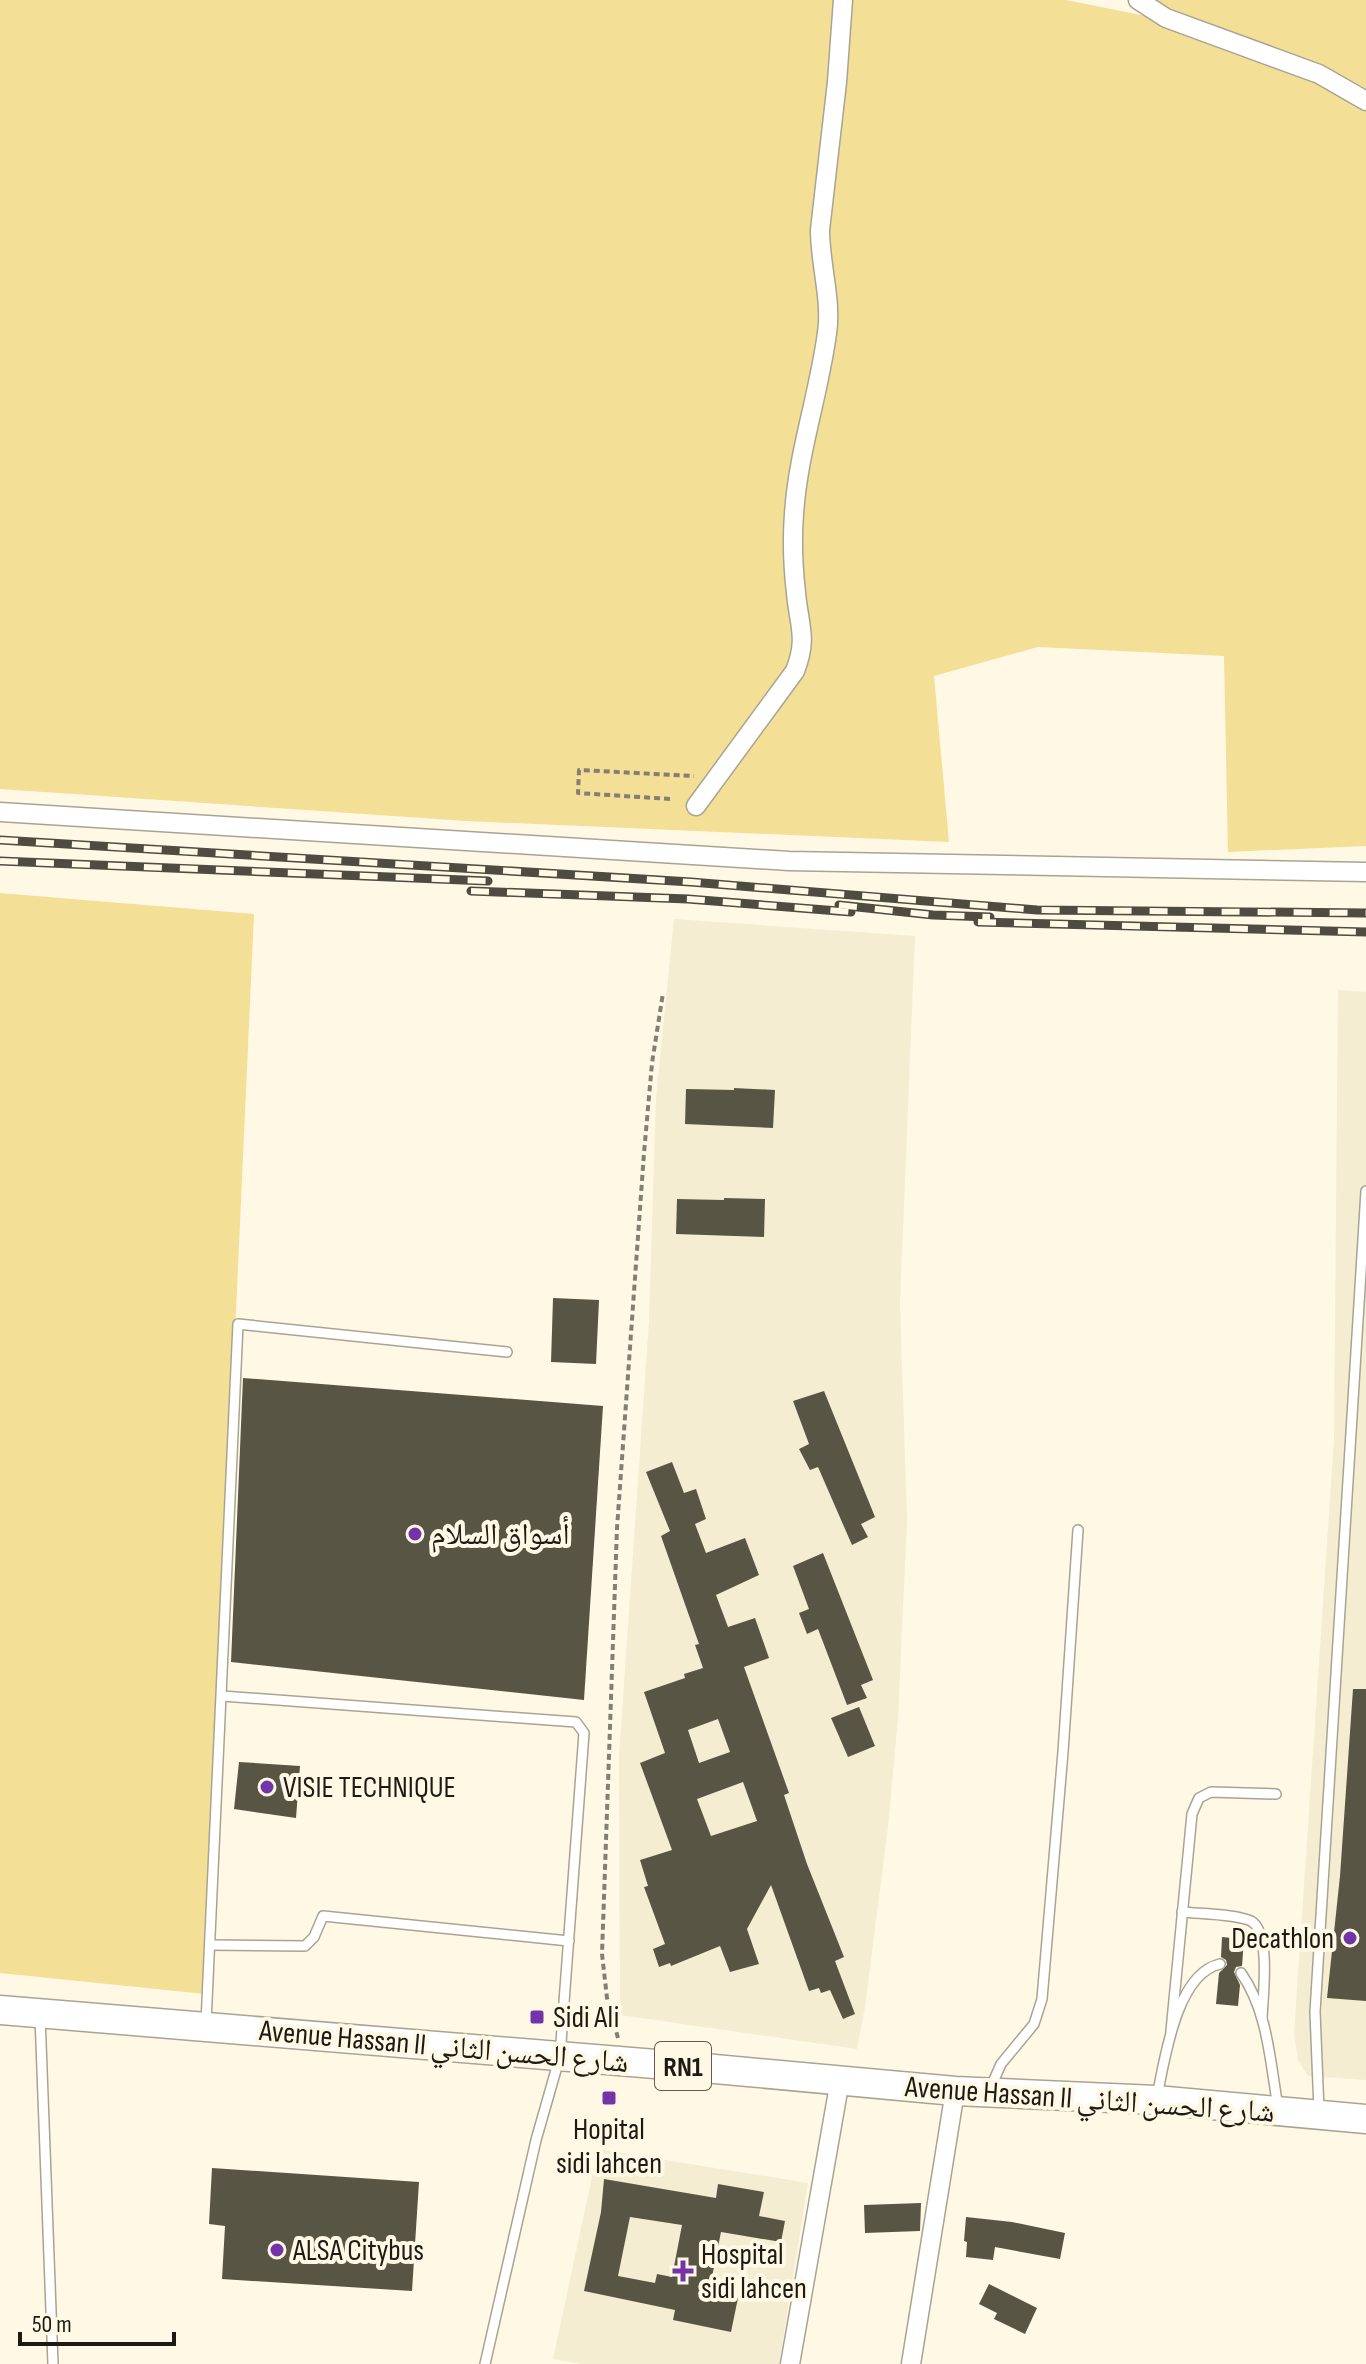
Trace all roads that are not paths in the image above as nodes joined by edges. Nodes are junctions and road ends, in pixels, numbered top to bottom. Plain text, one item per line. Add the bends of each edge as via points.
1 (858, 0) edge
2 (1138, 0) edge
3 (842, 7) edge
4 (1366, 101) edge
5 (696, 806) dead end
6 (0, 812) edge
7 (1366, 872) edge
8 (1366, 1191) edge
9 (507, 1352) dead end
10 (1078, 1530) dead end
11 (222, 1696) junction
12 (1276, 1794) dead end
13 (1182, 1912) junction
14 (569, 1941) junction
15 (210, 1945) junction
16 (1220, 1964) dead end
17 (1241, 1973) dead end
18 (0, 2010) edge
19 (40, 2014) junction
20 (1262, 2018) junction
21 (206, 2027) junction
22 (1171, 2031) junction
23 (560, 2056) junction
24 (840, 2080) junction
25 (955, 2091) junction
26 (990, 2094) junction
27 (1156, 2100) junction
28 (1279, 2112) junction
29 (1320, 2115) junction
30 (1366, 2119) edge
31 (53, 2364) edge
32 (485, 2364) edge
33 (790, 2364) edge
34 (911, 2364) edge

1 - 3 street
2 - 4 street via 1166,18 1319,74
3 - 5 street via 820,230 828,332 794,513 803,646 795,671
6 - 7 street via 789,861
8 - 29 lane via 1316,2002
9 - 11 lane via 238,1324
10 - 26 lane via 1042,1999 1034,2024 995,2074
11 - 14 lane via 576,1722 584,1733
11 - 15 lane
12 - 13 lane via 1211,1792 1199,1798 1192,1814
13 - 20 lane via 1242,1919 1258,1927 1264,1940
13 - 22 lane
14 - 15 lane via 323,1916 305,1946
14 - 23 lane
15 - 21 lane
16 - 22 lane via 1195,1980
17 - 20 lane
18 - 19 main road, Avenue Hassan II شارع الحسن الثاني / RN1
19 - 21 main road, Avenue Hassan II شارع الحسن الثاني / RN1
19 - 31 lane
20 - 28 lane
21 - 23 main road, Avenue Hassan II شارع الحسن الثاني / RN1
22 - 27 lane
23 - 24 main road, Avenue Hassan II شارع الحسن الثاني / RN1
23 - 32 lane
24 - 25 main road, Avenue Hassan II شارع الحسن الثاني / RN1
24 - 33 street
25 - 26 main road, Avenue Hassan II شارع الحسن الثاني / RN1
25 - 34 street
26 - 27 main road, Avenue Hassan II شارع الحسن الثاني / RN1
27 - 28 main road, Avenue Hassan II شارع الحسن الثاني / RN1
28 - 29 main road, Avenue Hassan II شارع الحسن الثاني / RN1
29 - 30 main road, Avenue Hassan II شارع الحسن الثاني / RN1

